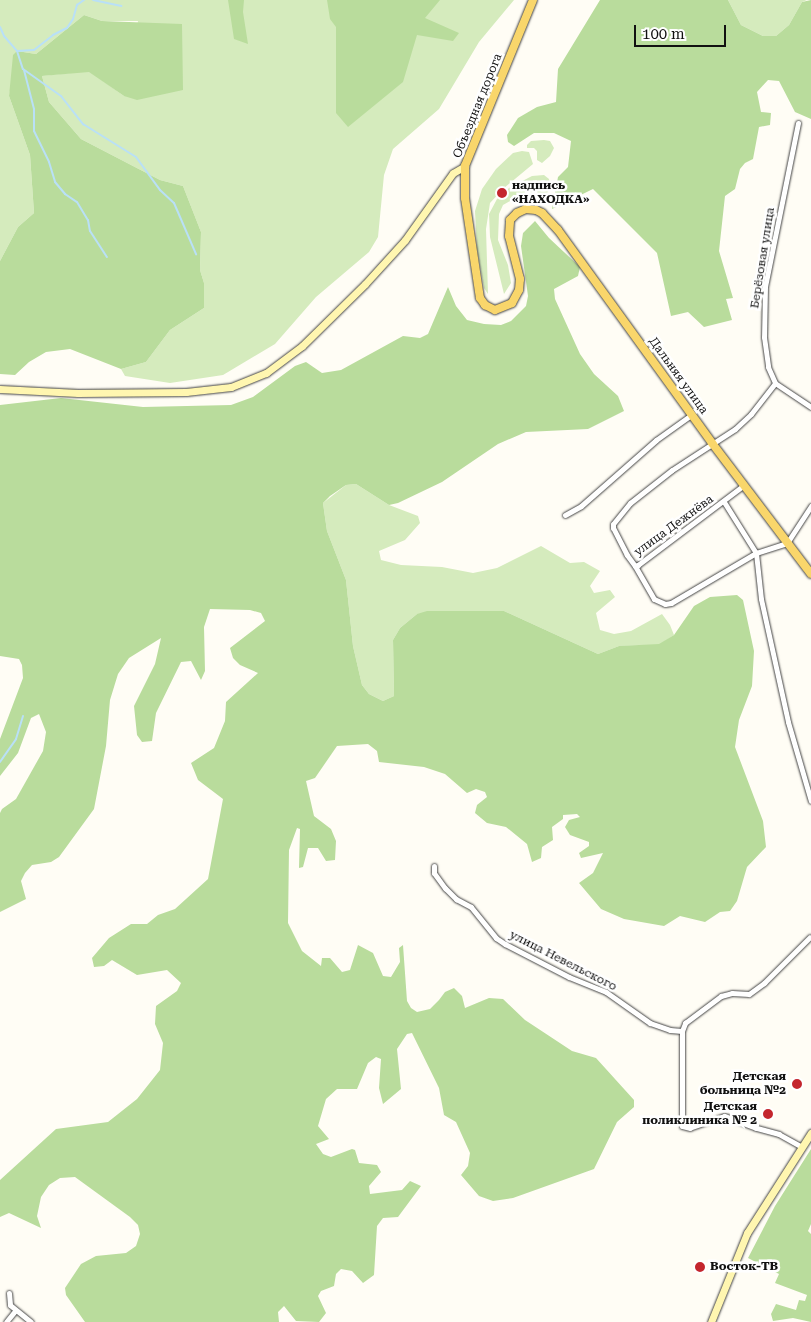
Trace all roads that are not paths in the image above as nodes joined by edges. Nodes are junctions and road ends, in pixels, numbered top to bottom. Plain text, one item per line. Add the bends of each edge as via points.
1 (534, 0) edge
2 (798, 123) dead end
3 (465, 166) junction
4 (516, 213) joint
5 (775, 383) junction
6 (0, 388) edge
7 (811, 407) edge
8 (691, 415) junction
9 (712, 443) junction
10 (744, 486) junction
11 (724, 502) junction
12 (811, 506) edge
13 (565, 515) dead end
14 (788, 543) junction
15 (756, 553) junction
16 (635, 566) junction
17 (811, 574) edge
18 (811, 801) edge
19 (434, 866) dead end
20 (811, 937) edge
21 (811, 943) edge
22 (682, 1031) junction
23 (811, 1132) edge
24 (802, 1148) junction
25 (9, 1293) dead end
26 (15, 1311) junction
27 (6, 1322) edge
28 (31, 1322) edge
29 (711, 1322) edge

1 - 3 main road, Объездная дорога
2 - 5 street, Берёзовая улица via 766,287 764,337 768,367
3 - 4 main road, Объездная дорога via 465,198 478,293 484,305 492,309 512,303 519,290 519,274 508,231 510,220
3 - 6 street via 453,173 405,240 365,284 302,346 266,373 231,386 186,392 78,393
4 - 8 main road, Дальняя улица via 536,210 558,230
5 - 7 street
5 - 9 street via 740,424
8 - 9 main road, Дальняя улица
8 - 13 street via 656,440 581,506
9 - 10 main road, Дальняя улица
9 - 16 street, улица Дежнёва via 630,503 613,524
10 - 11 street, улица Дежнёва
10 - 14 main road, Дальняя улица
11 - 15 street
11 - 16 street, улица Дежнёва
12 - 14 street
14 - 15 street
14 - 17 main road, Дальняя улица
15 - 16 street via 671,603 664,604 654,599
15 - 18 street via 761,600 788,722
19 - 22 street, улица Невельского via 434,873 445,888 471,907 496,938 505,944 606,992 650,1023
20 - 21 street
20 - 22 street via 764,984 749,994 721,996 685,1023
22 - 24 street via 682,1126 690,1128 724,1116 779,1134
23 - 24 street
24 - 29 street via 744,1240
25 - 26 street via 10,1305
26 - 27 street
26 - 28 street

